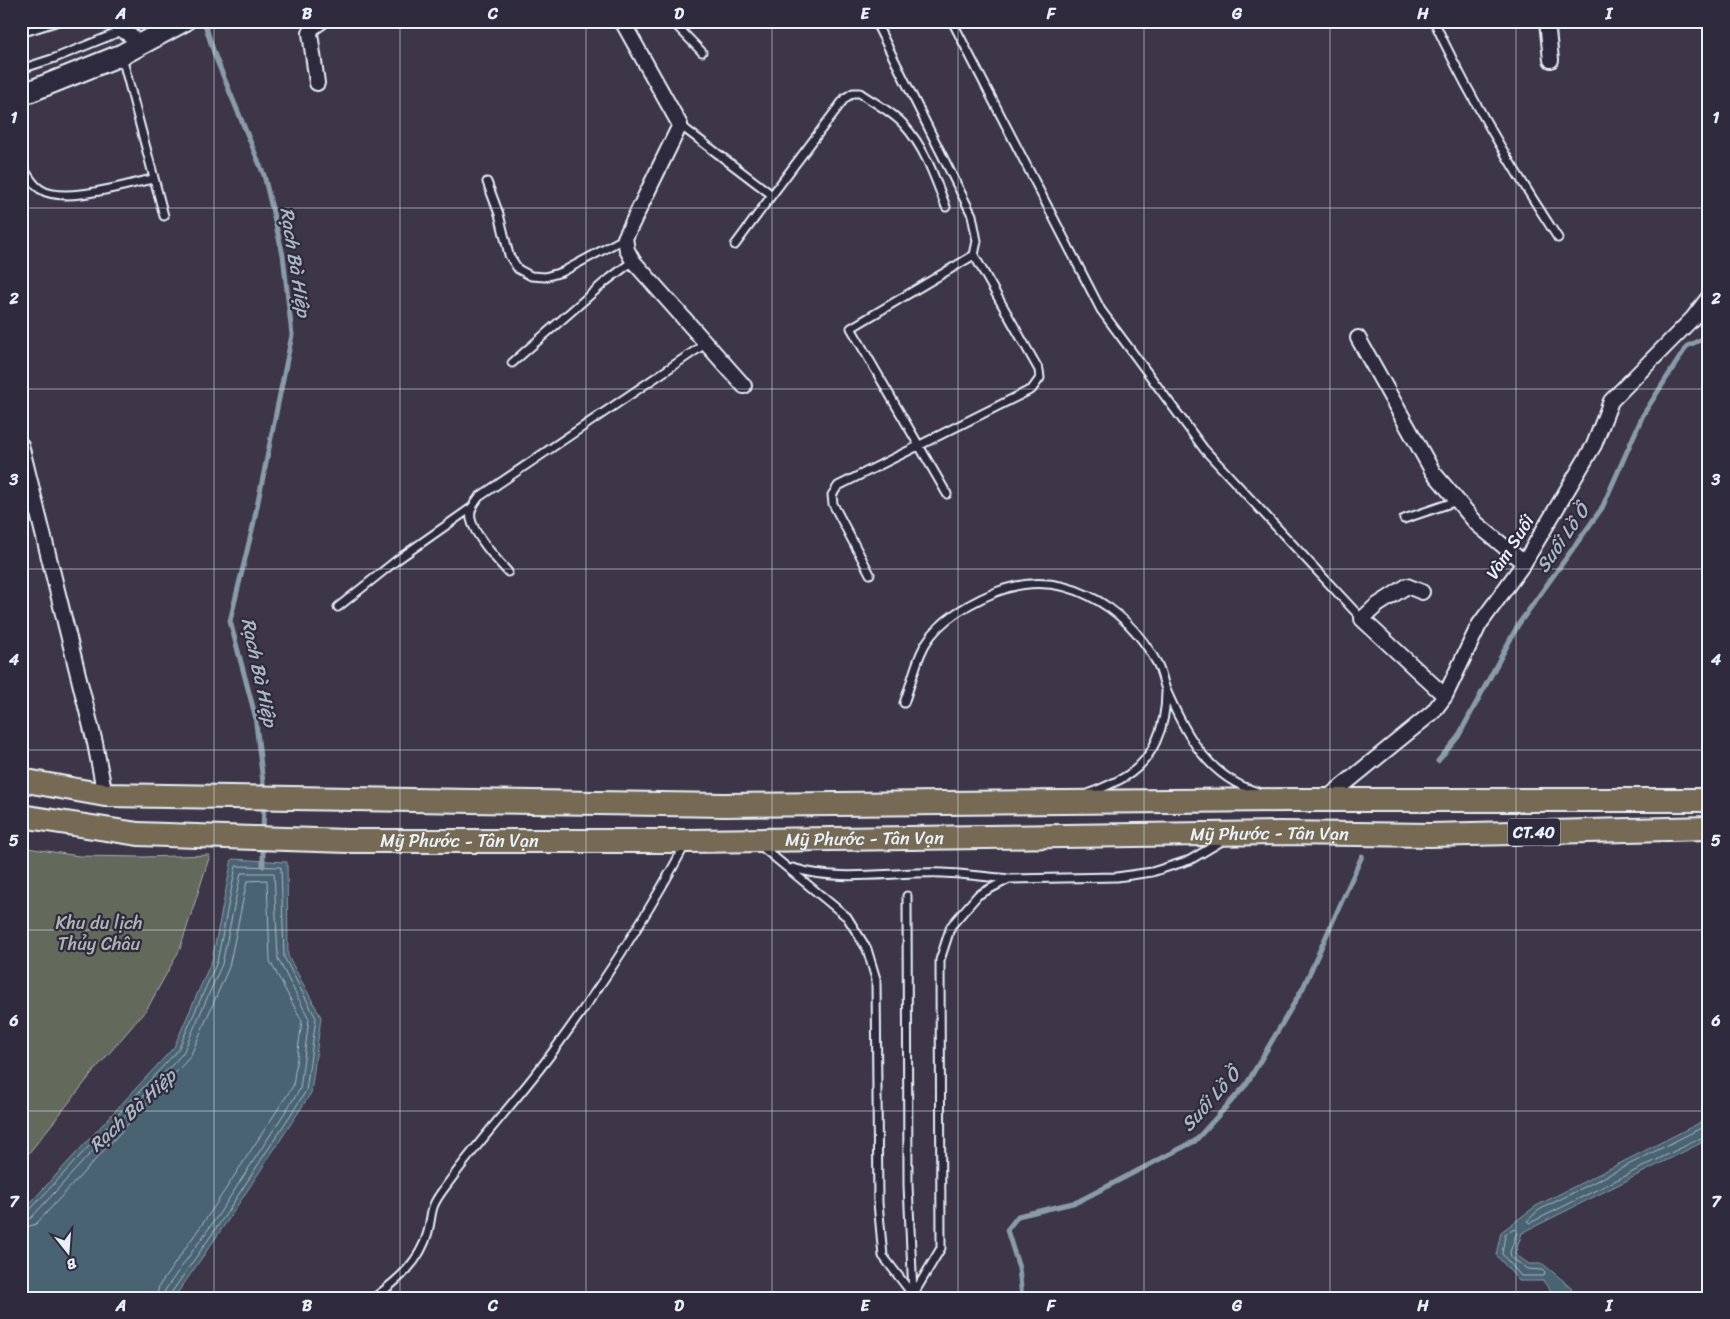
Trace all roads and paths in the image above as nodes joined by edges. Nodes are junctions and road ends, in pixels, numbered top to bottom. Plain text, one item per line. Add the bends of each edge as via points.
1 (59, 21) edge
2 (109, 21) edge
3 (322, 21) edge
4 (622, 21) edge
5 (672, 21) edge
6 (875, 21) edge
7 (952, 21) edge
8 (1434, 21) edge
9 (1547, 21) edge
10 (181, 23) edge
11 (123, 31) junction
12 (21, 34) edge
13 (143, 44) junction
14 (702, 52) dead end
15 (121, 55) junction
16 (1551, 60) dead end
17 (21, 69) edge
18 (317, 83) dead end
19 (21, 95) edge
20 (680, 125) junction
21 (21, 164) edge
22 (153, 179) junction
23 (487, 182) dead end
24 (772, 195) junction
25 (946, 207) dead end
26 (164, 216) dead end
27 (624, 238) junction
28 (1558, 238) dead end
29 (735, 245) dead end
30 (974, 255) junction
31 (634, 261) junction
32 (1707, 309) edge
33 (1358, 338) dead end
34 (705, 344) junction
35 (512, 363) dead end
36 (744, 386) dead end
37 (920, 444) junction
38 (22, 452) edge
39 (947, 494) dead end
40 (1457, 501) junction
41 (471, 508) junction
42 (1404, 519) dead end
43 (1524, 563) junction
44 (508, 572) dead end
45 (870, 574) dead end
46 (1422, 592) dead end
47 (338, 607) dead end
48 (1362, 618) junction
49 (1166, 690) junction
50 (1445, 696) junction
51 (904, 703) dead end
52 (21, 780) edge
53 (104, 795) junction
54 (1288, 800) junction
55 (1324, 800) junction
56 (1709, 800) edge
57 (1071, 802) junction
58 (21, 816) edge
59 (1709, 828) edge
60 (1235, 834) junction
61 (752, 839) junction
62 (688, 841) junction
63 (788, 867) junction
64 (1009, 879) junction
65 (907, 896) dead end
66 (913, 1296) edge
67 (374, 1298) edge

1 - 12 lane
2 - 11 street
3 - 18 street via 310,33
4 - 20 street
5 - 14 lane
6 - 30 lane via 972,215 977,241
7 - 48 lane via 1102,310 1204,449
8 - 28 lane via 1478,109
9 - 16 street
10 - 13 main road
11 - 13 street
11 - 17 lane
13 - 15 main road
15 - 19 main road
15 - 22 lane
20 - 24 lane
20 - 27 street
21 - 22 lane via 40,189 56,195 85,193
22 - 26 lane
23 - 27 lane via 510,255 518,269 531,276 545,277 562,272
24 - 25 lane via 845,98 860,93 903,123 918,142
24 - 29 lane
27 - 31 street
30 - 37 lane via 851,328
30 - 37 lane via 1039,370 1040,378 1032,388
31 - 34 street
31 - 35 lane
32 - 43 street, Vàm Suối via 1611,401 1594,446
33 - 40 street via 1433,472
34 - 36 street
34 - 41 lane via 479,497
37 - 39 lane
37 - 45 lane via 838,486 832,495 832,504
38 - 53 street via 93,733
40 - 42 lane
40 - 43 street via 1477,524
41 - 44 lane via 470,518 476,532
41 - 47 lane
43 - 50 street, Vàm Suối via 1479,625
46 - 48 street via 1407,586
48 - 50 street
49 - 51 lane via 1158,664 1131,626 1109,606 1076,590 1051,584 1007,588 975,600 943,623 921,651
49 - 54 lane via 1198,751 1222,774 1248,789
49 - 57 lane via 1166,714 1159,736 1145,759 1125,777
50 - 55 street, Vàm Suối via 1433,712
52 - 53 main road, Mỹ Phước - Tân Vạn
53 - 57 main road, Mỹ Phước - Tân Vạn via 724,804
54 - 55 main road, Mỹ Phước - Tân Vạn
54 - 57 main road, Mỹ Phước - Tân Vạn
55 - 56 main road, Mỹ Phước - Tân Vạn / CT.40
58 - 62 main road, Mỹ Phước - Tân Vạn via 138,834 210,837 347,841
59 - 60 main road, Mỹ Phước - Tân Vạn / CT.40 via 1432,835
60 - 61 main road, Mỹ Phước - Tân Vạn
60 - 64 lane via 1190,860 1152,872 1117,877
61 - 62 main road, Mỹ Phước - Tân Vạn
61 - 63 lane
62 - 67 lane via 651,906 560,1042 438,1197 431,1209 428,1231 417,1257 401,1277
63 - 64 lane via 829,875 943,873
63 - 66 lane via 847,916 872,963 876,979 878,1203 882,1256
64 - 66 lane via 978,895 951,926 940,960 941,1248
65 - 66 lane via 908,1185

